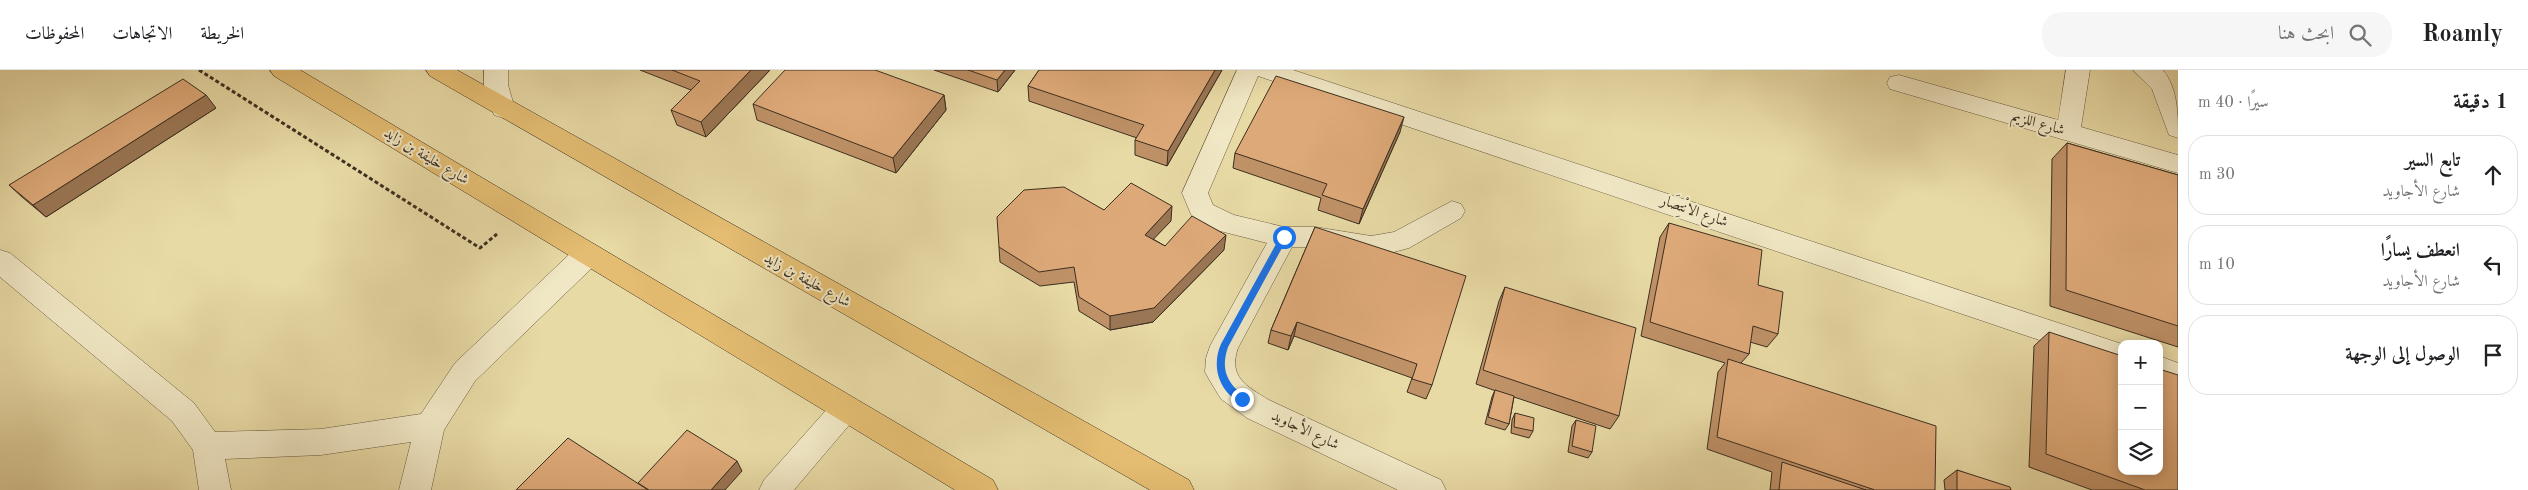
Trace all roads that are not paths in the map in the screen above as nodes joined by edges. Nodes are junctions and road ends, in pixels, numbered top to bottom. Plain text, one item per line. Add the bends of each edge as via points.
1 (282, 70) edge
2 (438, 70) edge
3 (496, 70) edge
4 (1249, 70) edge
5 (1267, 70) edge
6 (2078, 70) edge
7 (2145, 70) edge
8 (1899, 83) dead end
9 (503, 109) junction
10 (2178, 129) edge
11 (2068, 132) junction
12 (2178, 164) edge
13 (1452, 211) dead end
14 (1284, 237) junction
15 (587, 254) junction
16 (0, 261) edge
17 (2118, 355) edge
18 (2163, 369) edge
19 (2178, 374) edge
20 (846, 408) junction
21 (430, 426) junction
22 (207, 446) junction
23 (215, 490) edge
24 (415, 490) edge
25 (775, 490) edge
26 (982, 490) edge
27 (1178, 490) edge
28 (1430, 490) edge

1 - 15 main road, شارع خليفة بن زايد
2 - 9 main road, شارع خليفة بن زايد
3 - 9 street via 496,85
4 - 14 street via 1195,193 1202,212 1229,224
5 - 17 street, شارع الانْتِصَار
6 - 11 street
7 - 10 street via 2154,73 2162,87
8 - 11 street, شارع اللزيم
9 - 27 main road, شارع خليفة بن زايد
11 - 12 street, شارع اللزيم
13 - 14 street via 1400,240 1371,247 1315,237
14 - 28 street, شارع الأجاويد via 1224,346 1220,372 1231,390 1258,409
15 - 20 main road, شارع خليفة بن زايد
15 - 21 street via 465,372
16 - 22 street via 183,412
18 - 19 street
20 - 25 street
20 - 26 main road, شارع خليفة بن زايد
21 - 22 street via 321,442
21 - 24 street
22 - 23 street

